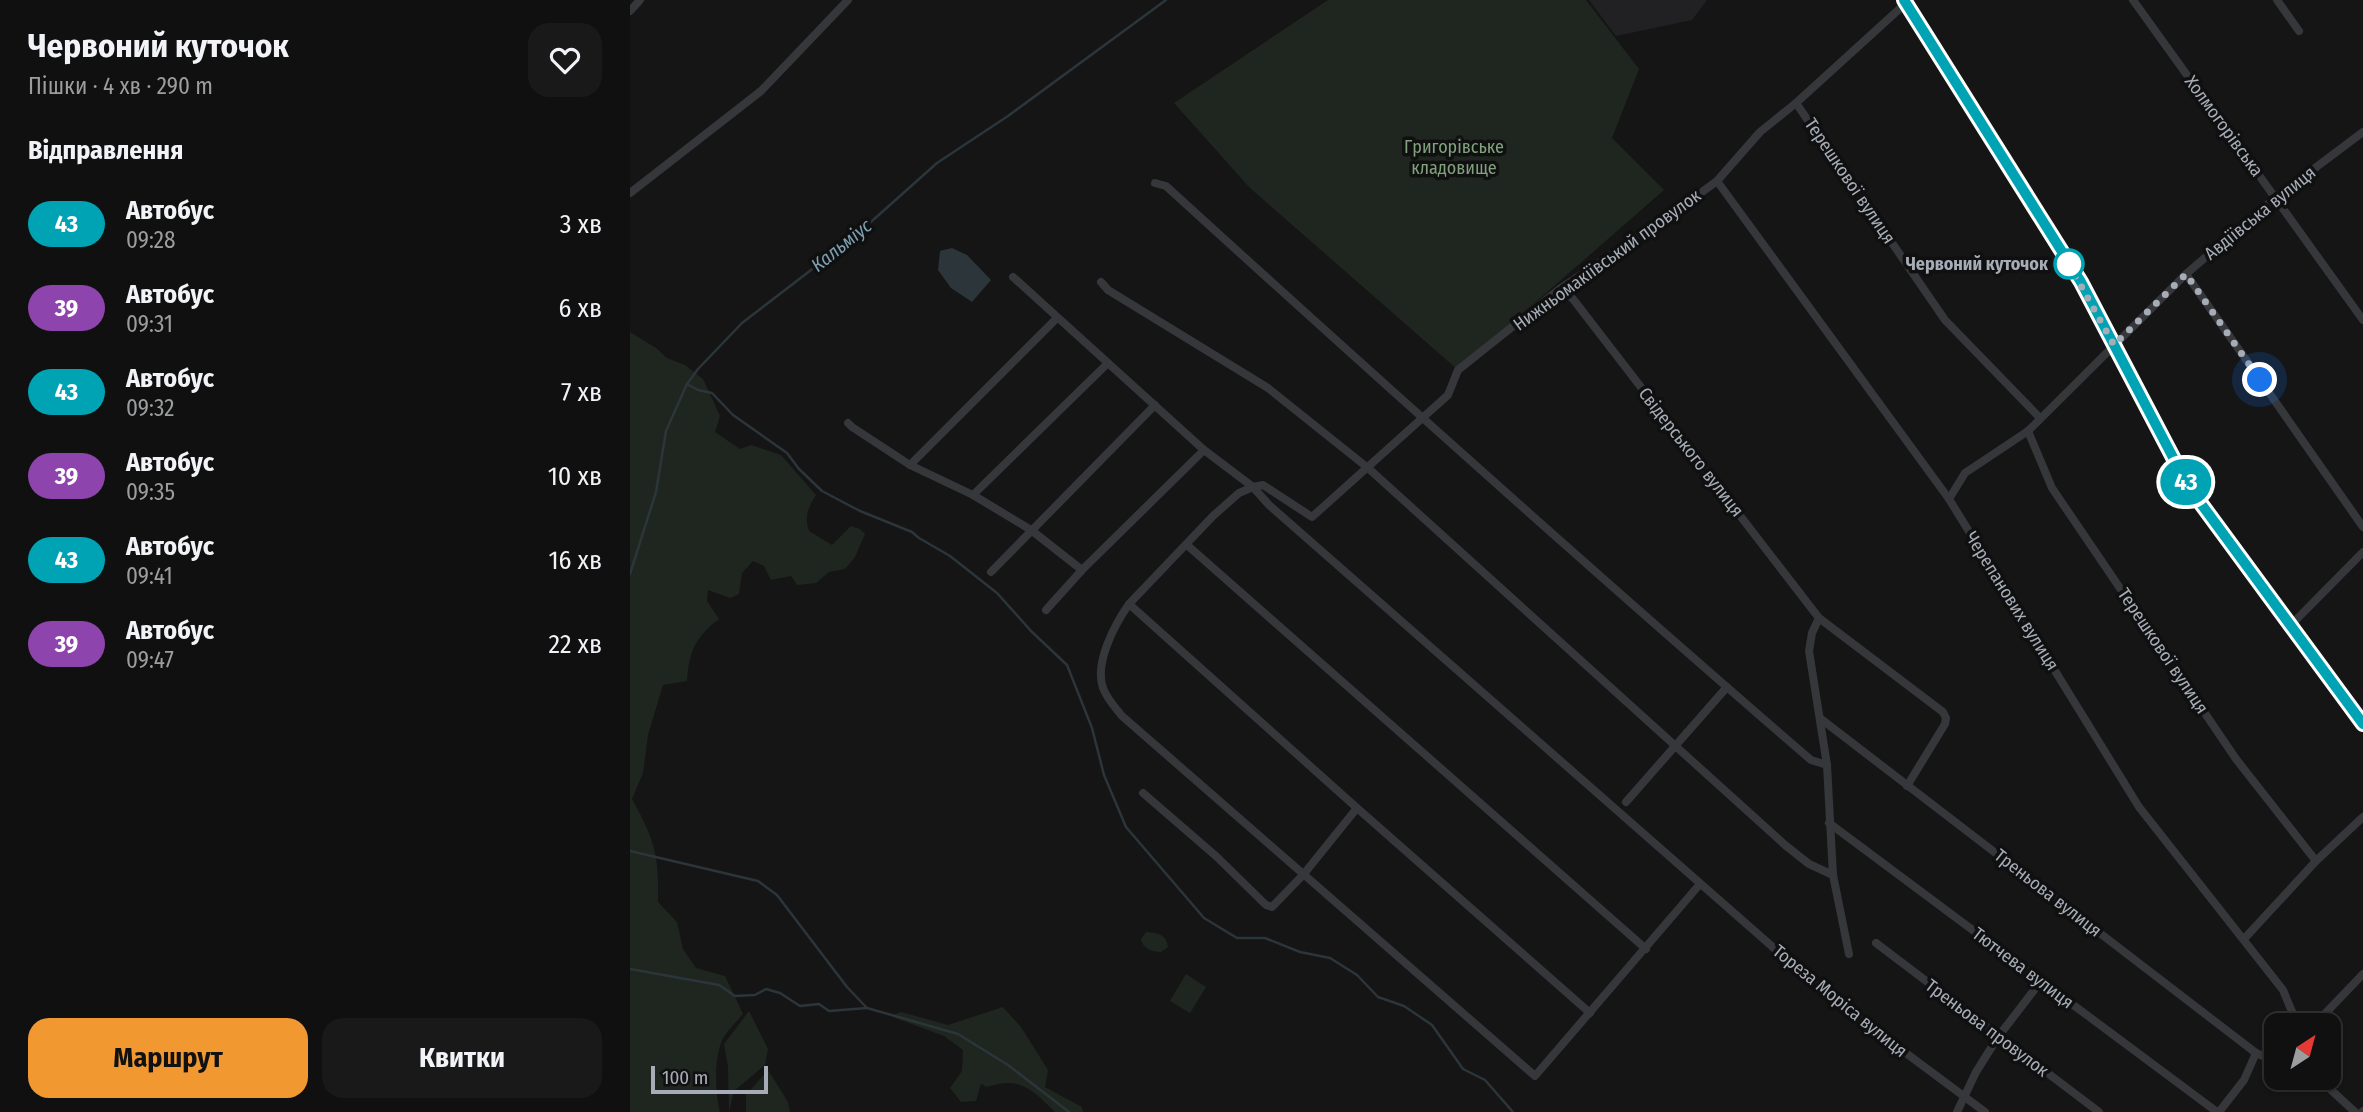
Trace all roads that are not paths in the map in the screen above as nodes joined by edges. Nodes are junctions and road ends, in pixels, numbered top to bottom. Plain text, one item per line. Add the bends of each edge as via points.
1 (640, 0) edge
2 (848, 0) edge
3 (2133, 0) edge
4 (2277, 0) edge
5 (1905, 2) edge
6 (630, 11) edge
7 (2299, 31) dead end
8 (1796, 103) junction
9 (2363, 132) edge
10 (1717, 181) junction
11 (1155, 183) dead end
12 (630, 193) edge
13 (2275, 198) junction
14 (2186, 274) junction
15 (1013, 276) dead end
16 (1101, 282) dead end
17 (1561, 288) junction
18 (1057, 318) junction
19 (2363, 320) edge
20 (2114, 345) junction
21 (1108, 363) junction
22 (1155, 405) junction
23 (2040, 418) junction
24 (1422, 420) junction
25 (848, 423) dead end
26 (2028, 430) junction
27 (1204, 450) junction
28 (910, 465) junction
29 (1368, 468) junction
30 (1252, 487) junction
31 (973, 495) junction
32 (1949, 499) junction
33 (2363, 527) edge
34 (1031, 530) junction
35 (1187, 545) junction
36 (2363, 552) edge
37 (1082, 570) junction
38 (991, 572) dead end
39 (1129, 604) junction
40 (1046, 610) dead end
41 (1819, 618) junction
42 (2290, 626) junction
43 (1727, 687) junction
44 (1821, 719) junction
45 (2363, 724) edge
46 (1675, 747) junction
47 (1827, 765) junction
48 (1907, 786) junction
49 (1143, 793) dead end
50 (1626, 802) dead end
51 (1357, 808) junction
52 (2363, 817) edge
53 (1829, 823) junction
54 (2316, 862) junction
55 (1303, 875) junction
56 (1833, 875) junction
57 (1700, 884) junction
58 (2244, 939) junction
59 (1876, 943) dead end
60 (1646, 949) junction
61 (1849, 954) dead end
62 (2363, 974) edge
63 (2041, 981) junction
64 (1590, 1013) junction
65 (2293, 1013) edge
66 (2326, 1013) edge
67 (1998, 1037) junction
68 (2256, 1054) junction
69 (2264, 1057) edge
70 (2331, 1090) edge
71 (1965, 1097) junction
72 (1957, 1112) edge
73 (1985, 1112) edge
74 (2099, 1112) edge
75 (2218, 1112) edge
76 (2355, 1112) edge

1 - 6 street
2 - 12 street via 761,91
3 - 13 street, Холмогорівська
4 - 7 street
5 - 8 street, Нижньомакіївський провулок
5 - 20 street via 2081,282
8 - 10 street, Нижньомакіївський провулок via 1760,132
8 - 23 street, Терешкової вулиця via 1945,320
9 - 13 street, Авдіївська вулиця
10 - 17 street, Нижньомакіївський провулок
10 - 32 street, Черепанових вулиця
11 - 24 street via 1166,186
13 - 14 street, Авдіївська вулиця
13 - 19 street, Холмогорівська
14 - 20 street, Авдіївська вулиця
14 - 33 street
15 - 18 street
16 - 29 street via 1268,388
17 - 24 street, Нижньомакіївський провулок via 1458,370 1448,395
17 - 41 street, Свiдерського вулиця
18 - 21 street
18 - 28 street
20 - 23 street, Авдіївська вулиця
20 - 42 street via 2188,486
21 - 22 street
21 - 31 street
22 - 27 street
22 - 34 street
23 - 26 street, Авдіївська вулиця
24 - 29 street, Нижньомакіївський провулок
24 - 43 street
25 - 28 street
26 - 32 street, Авдіївська вулиця via 1965,473
26 - 54 street, Терешкової вулиця via 2052,488 2236,759
27 - 30 street
27 - 37 street
28 - 31 street
29 - 30 street, Нижньомакіївський провулок via 1312,517 1263,485
29 - 46 street
30 - 35 street via 1239,493
30 - 57 street, Тореза Моріса вулиця
31 - 34 street
32 - 58 street, Черепанових вулиця via 2139,807
34 - 37 street
34 - 38 street
35 - 39 street
35 - 60 street
36 - 42 street
37 - 40 street
39 - 51 street
39 - 55 street via 1105,656 1102,685 1107,698
41 - 44 street via 1809,651
41 - 48 street, Свiдерського вулиця via 1947,718
42 - 45 street
43 - 46 street
43 - 47 street via 1811,760
44 - 47 street
44 - 48 street, Треньова вулиця
46 - 50 street
46 - 56 street via 1785,845
47 - 53 street
48 - 68 street, Треньова вулиця
49 - 55 street via 1266,905 1277,904
51 - 55 street
51 - 64 street
52 - 54 street
53 - 56 street
53 - 63 street, Тютчева вулиця
54 - 58 street
55 - 64 street via 1535,1076
56 - 61 street
57 - 60 street
57 - 71 street, Тореза Моріса вулиця via 1824,992
58 - 65 street, Черепанових вулиця via 2283,990
59 - 67 street, Треньова провулок
60 - 64 street
62 - 66 street
63 - 67 street
63 - 75 street, Тютчева вулиця
67 - 71 street
67 - 74 street, Треньова провулок
68 - 69 street, Треньова вулиця
68 - 75 street via 2244,1080
70 - 76 street
71 - 72 street
71 - 73 street, Тореза Моріса вулиця

